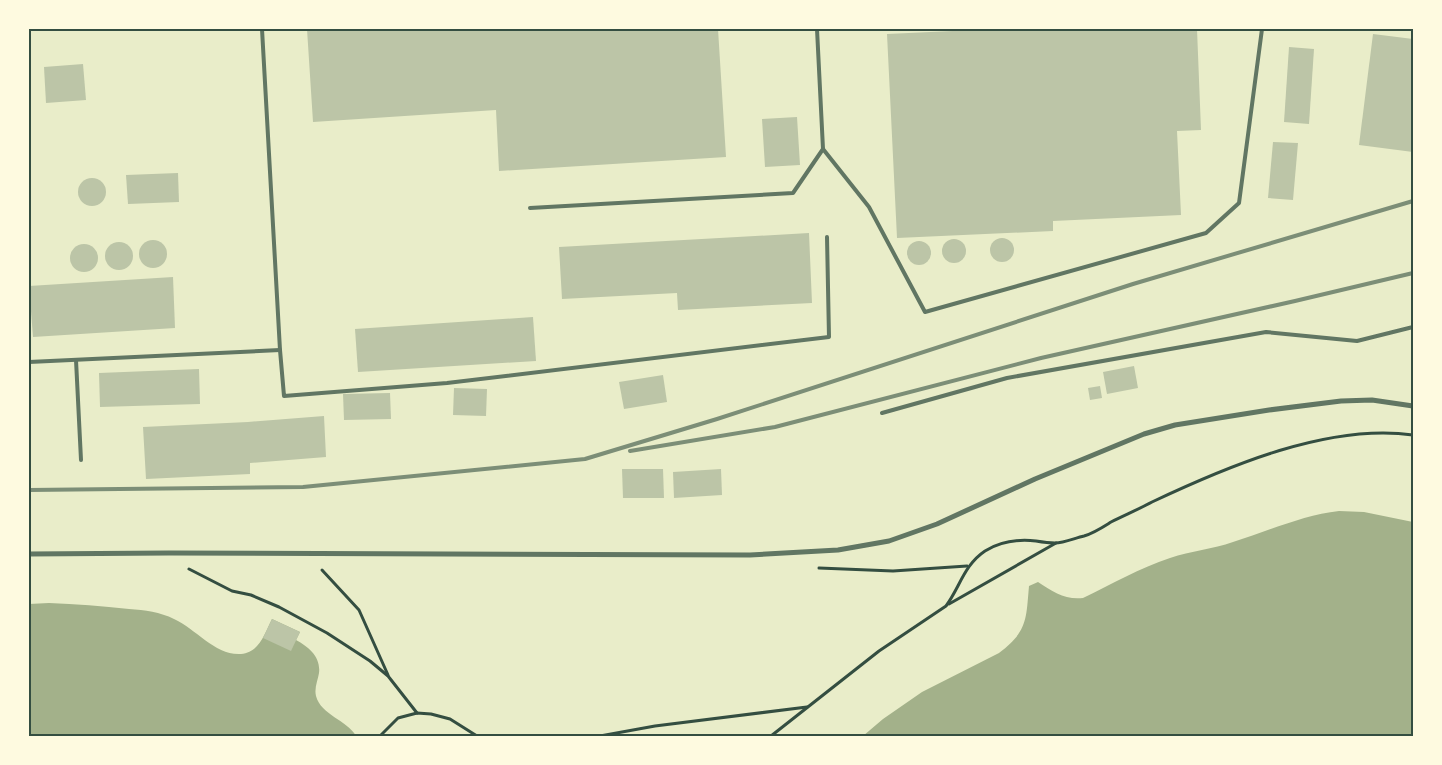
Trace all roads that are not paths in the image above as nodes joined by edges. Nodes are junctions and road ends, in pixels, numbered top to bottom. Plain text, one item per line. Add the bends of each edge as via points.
1 (262, 29) edge
2 (817, 29) edge
3 (1262, 29) edge
4 (823, 149) junction
5 (530, 208) dead end
6 (827, 236) dead end
7 (1413, 327) edge
8 (280, 350) junction
9 (76, 360) junction
10 (29, 362) edge
11 (1413, 406) edge
12 (882, 413) dead end
13 (81, 460) dead end
14 (29, 554) edge

1 - 8 lane
2 - 4 lane
3 - 4 lane via 1239,204 1206,234 925,312 869,208
4 - 5 lane via 793,193
6 - 8 lane via 829,337 447,383 284,396
7 - 12 lane via 1358,341 1266,332 1007,378
8 - 9 lane
9 - 10 lane
9 - 13 lane
11 - 14 street via 1372,400 1341,401 1175,425 1135,437 937,524 889,541 838,550 750,555

